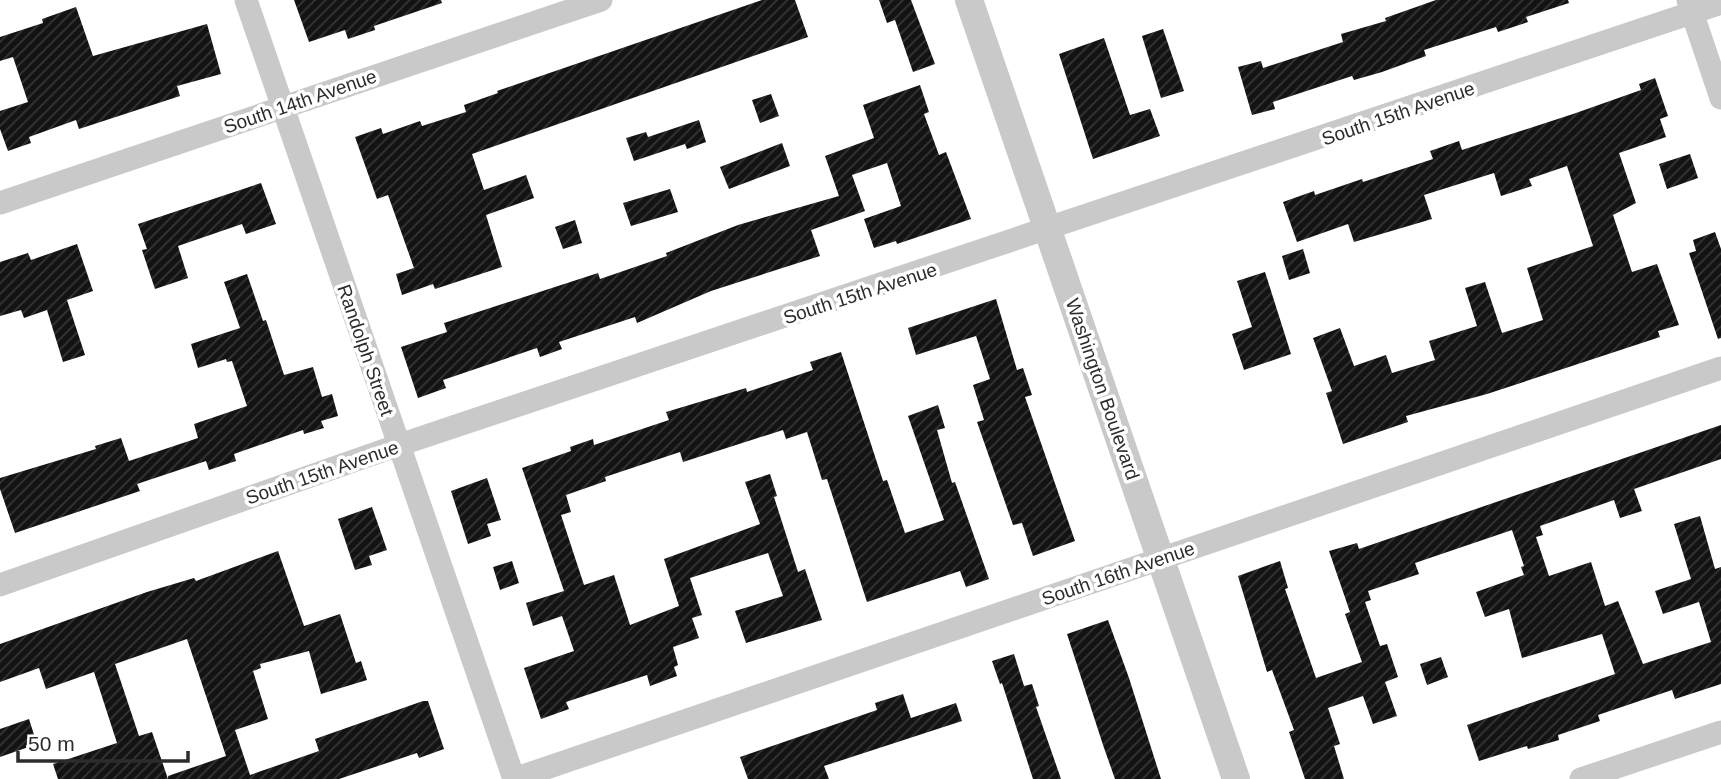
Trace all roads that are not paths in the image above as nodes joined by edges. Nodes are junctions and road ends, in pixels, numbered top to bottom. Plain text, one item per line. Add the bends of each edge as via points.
1 (246, 0) edge
2 (601, 0) edge
3 (969, 0) edge
4 (1721, 3) edge
5 (1690, 6) edge
6 (1721, 98) edge
7 (283, 106) junction
8 (0, 203) edge
9 (1049, 230) junction
10 (1721, 368) edge
11 (399, 445) junction
12 (1161, 559) junction
13 (0, 585) edge
14 (1721, 732) edge
15 (514, 779) edge
16 (1236, 779) edge
17 (1581, 779) edge

1 - 7 street, Randolph Street
2 - 7 street, South 14th Avenue
3 - 9 street, Washington Boulevard
4 - 5 street, South 15th Avenue
5 - 6 street
5 - 9 street, South 15th Avenue
7 - 8 street, South 14th Avenue
7 - 11 street, Randolph Street
9 - 11 street, South 15th Avenue
9 - 12 street, Washington Boulevard
10 - 12 street, South 16th Avenue
11 - 13 street, South 15th Avenue
11 - 15 street, Randolph Street
12 - 15 street, South 16th Avenue
12 - 16 street, Washington Boulevard
14 - 17 street

